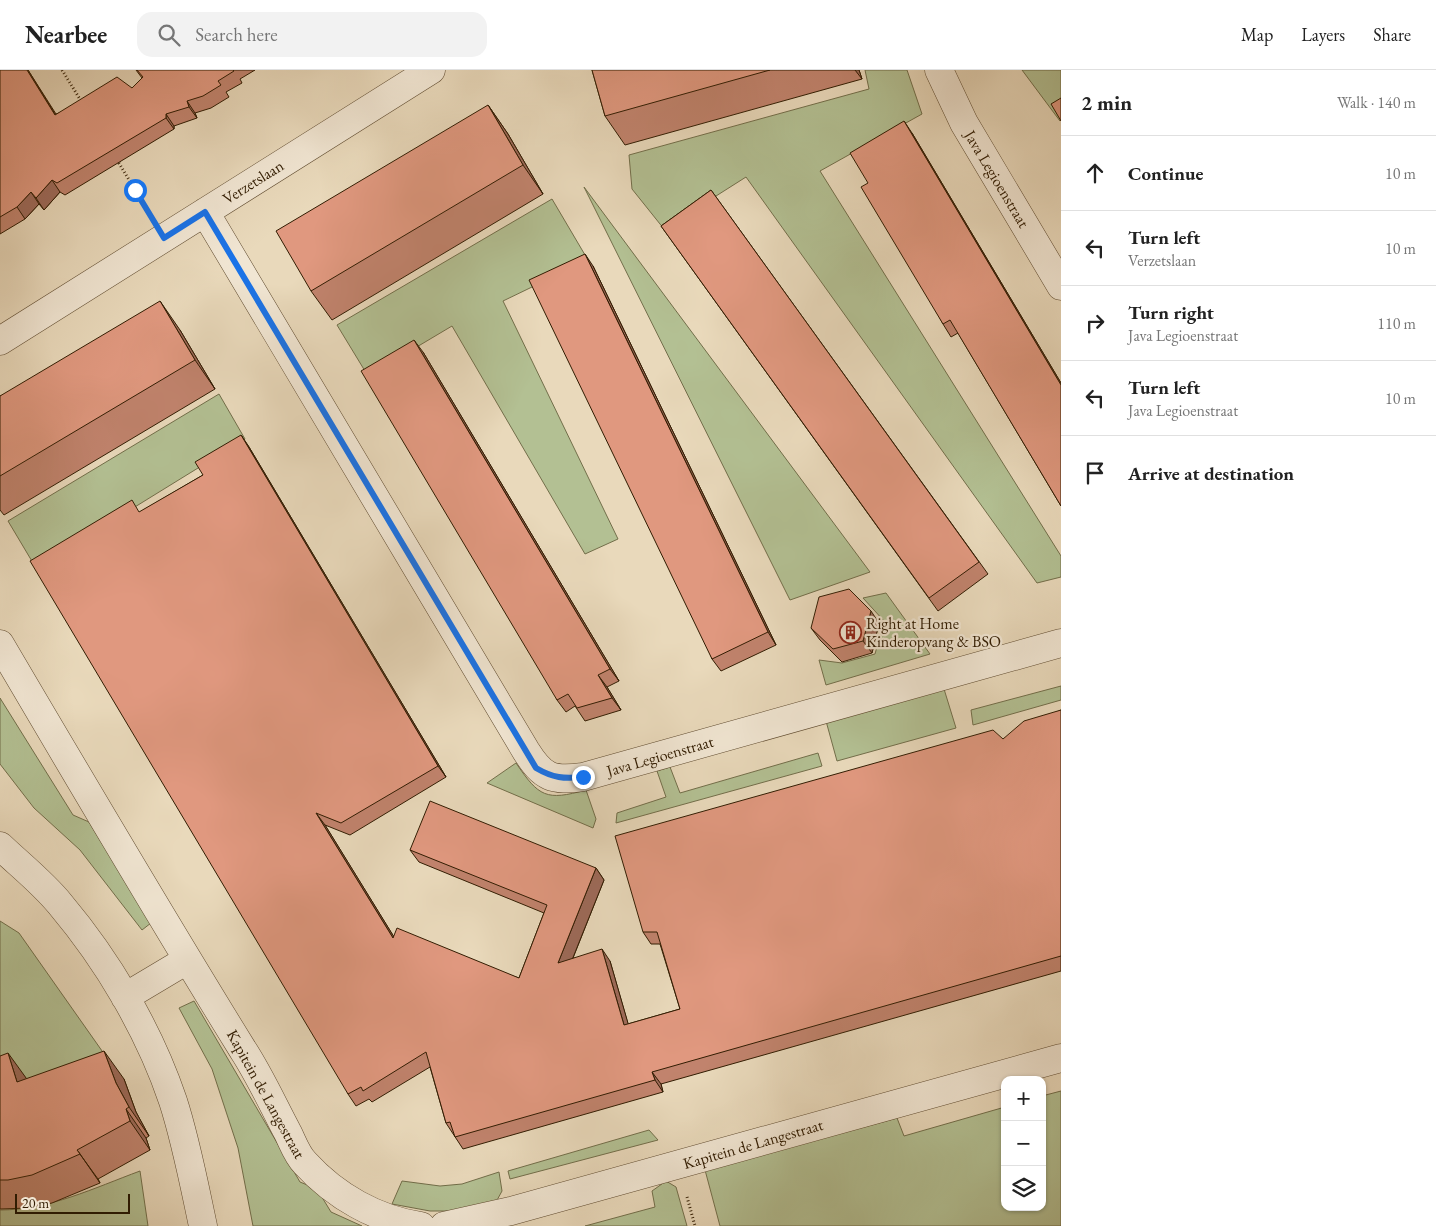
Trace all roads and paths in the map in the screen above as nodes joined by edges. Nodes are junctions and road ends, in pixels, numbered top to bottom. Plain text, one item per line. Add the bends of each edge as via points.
1 (62, 70) edge
2 (430, 70) edge
3 (939, 70) edge
4 (82, 102) edge
5 (116, 158) edge
6 (205, 212) junction
7 (164, 238) junction
8 (1061, 286) edge
9 (0, 341) edge
10 (1061, 643) edge
11 (0, 644) edge
12 (0, 846) edge
13 (187, 960) junction
14 (125, 997) junction
15 (1061, 1058) edge
16 (204, 1226) edge
17 (421, 1226) edge
18 (444, 1226) edge

1 - 4 path
2 - 6 street, Verzetslaan
3 - 8 street, Java Legioenstraat via 964,123
5 - 7 path
6 - 7 street, Verzetslaan
6 - 10 street, Java Legioenstraat via 536,768 550,776 564,779 583,777
7 - 9 street, Verzetslaan
11 - 13 street, Kapitein de Langestraat
12 - 14 street via 60,903
13 - 14 street
13 - 17 street, Kapitein de Langestraat via 245,1053 303,1161 321,1180 378,1216
14 - 16 street via 173,1101
15 - 18 street, Kapitein de Langestraat via 520,1208

